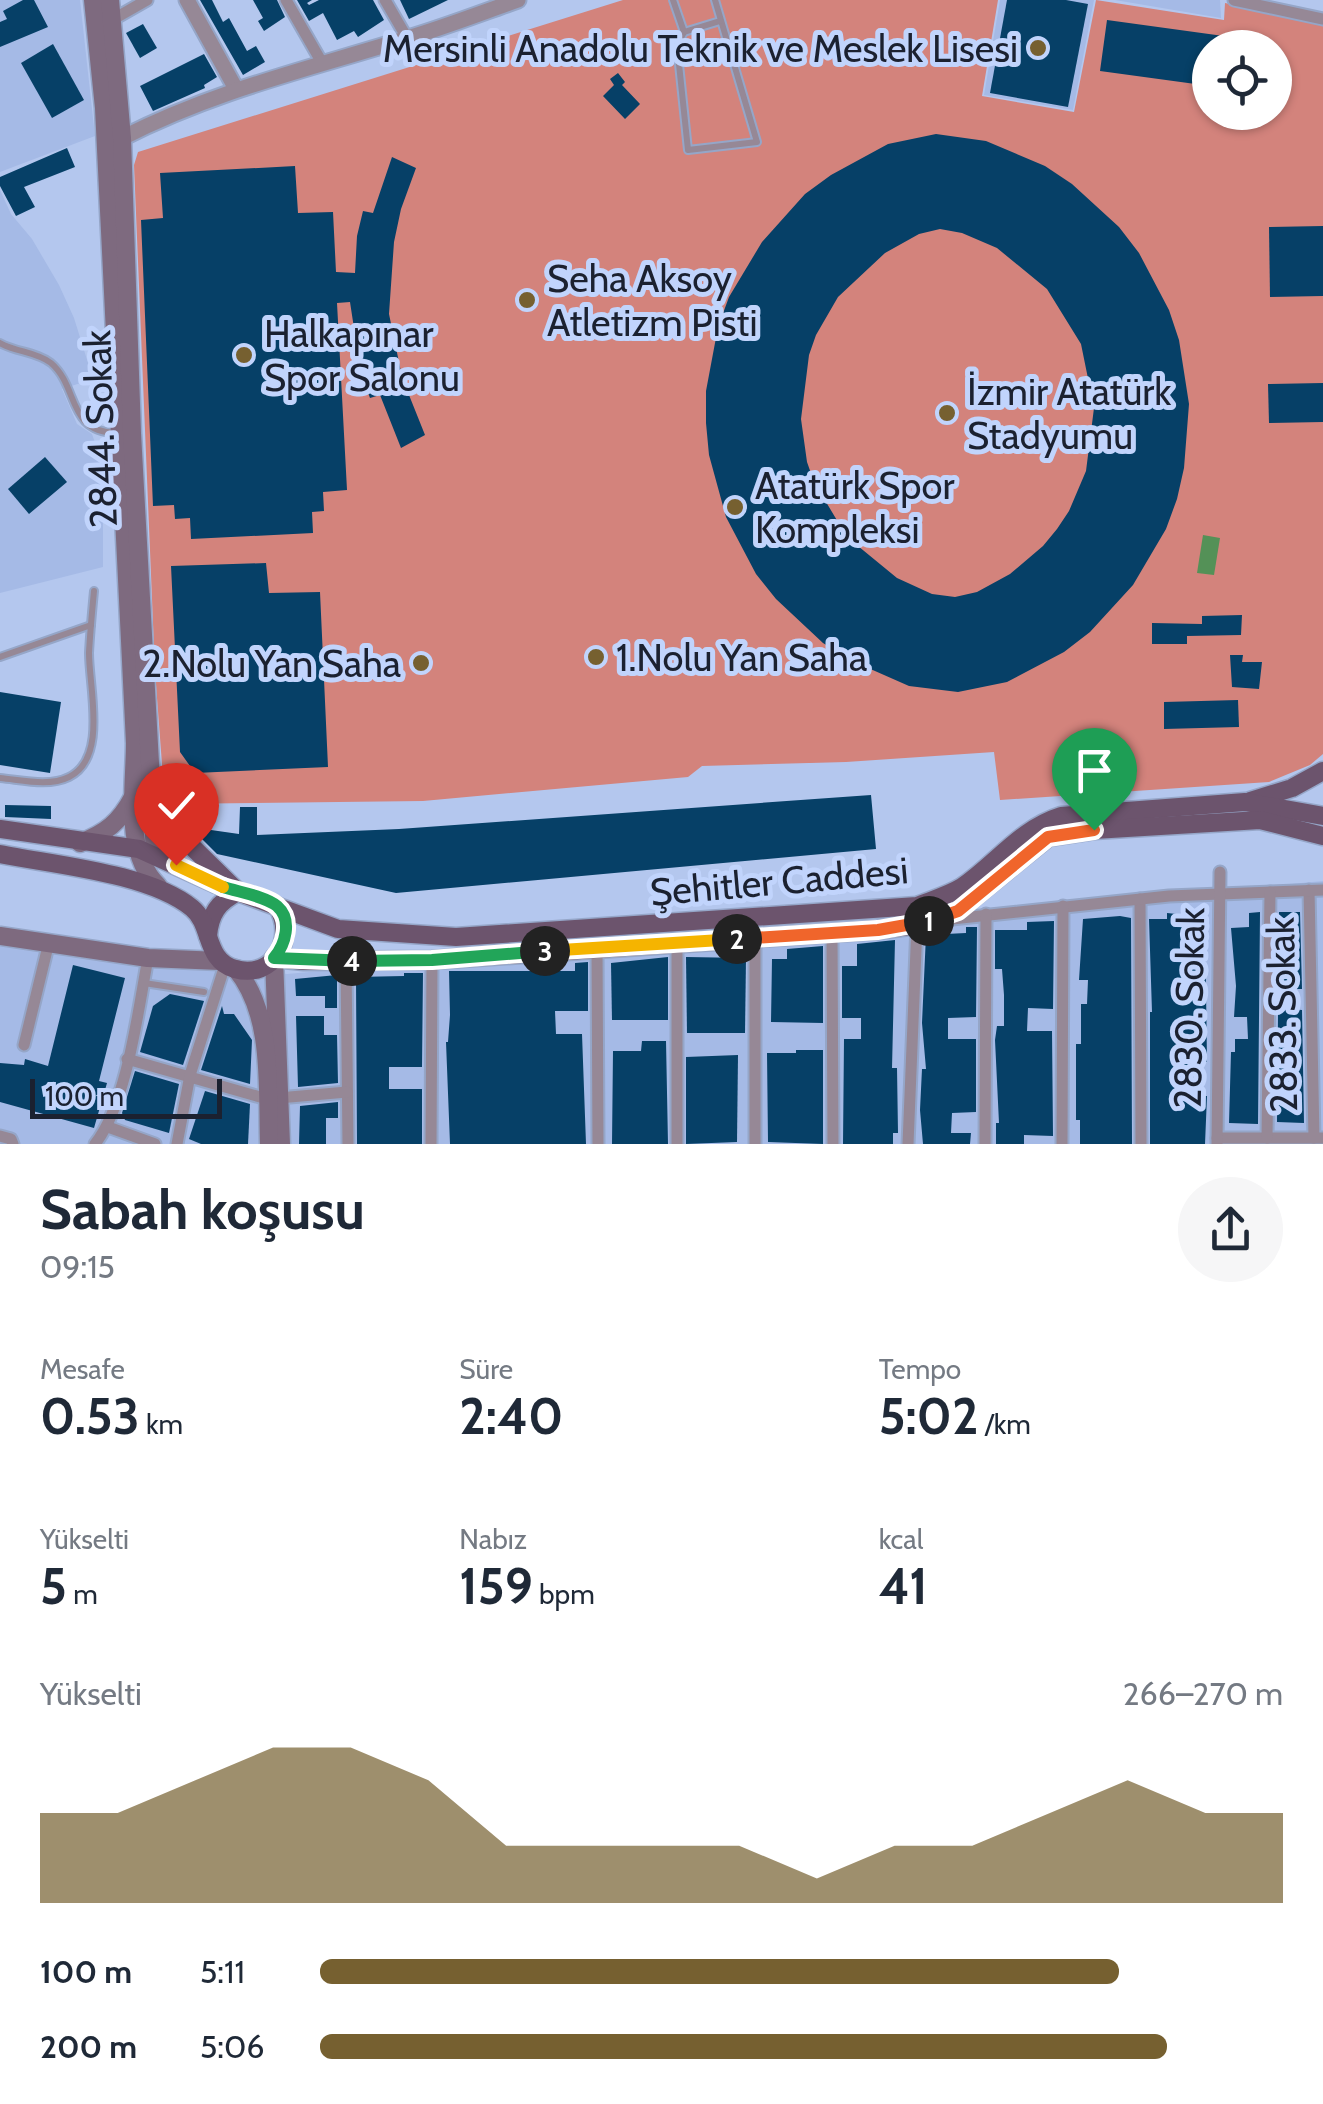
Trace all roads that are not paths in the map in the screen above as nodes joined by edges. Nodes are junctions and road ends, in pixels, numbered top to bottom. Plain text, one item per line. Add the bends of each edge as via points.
1 (93, 0) edge
2 (110, 0) edge
3 (147, 0) edge
4 (187, 0) edge
5 (286, 0) edge
6 (385, 0) edge
7 (518, 0) edge
8 (672, 0) edge
9 (715, 0) edge
10 (1234, 0) edge
11 (486, 5) edge
12 (1323, 19) edge
13 (112, 20) junction
14 (720, 21) junction
15 (684, 32) junction
16 (406, 38) junction
17 (321, 61) junction
18 (236, 90) junction
19 (122, 138) junction
20 (0, 344) edge
21 (125, 432) junction
22 (94, 591) dead end
23 (91, 625) junction
24 (0, 657) edge
25 (1323, 771) edge
26 (0, 778) edge
27 (143, 794) junction
28 (1245, 802) junction
29 (1323, 816) edge
30 (0, 829) edge
31 (1323, 836) edge
32 (80, 843) junction
33 (147, 852) junction
34 (0, 854) edge
35 (1220, 872) dead end
36 (158, 886) junction
37 (1316, 890) edge
38 (238, 892) junction
39 (1270, 892) junction
40 (1220, 894) junction
41 (1140, 899) junction
42 (277, 906) junction
43 (1063, 906) junction
44 (986, 914) junction
45 (917, 925) junction
46 (832, 934) junction
47 (0, 936) edge
48 (208, 936) junction
49 (755, 938) junction
50 (49, 942) junction
51 (677, 943) junction
52 (597, 948) junction
53 (148, 958) junction
54 (274, 958) junction
55 (432, 960) junction
56 (346, 961) junction
57 (227, 965) junction
58 (143, 983) junction
59 (204, 992) dead end
60 (24, 1045) dead end
61 (127, 1059) junction
62 (190, 1075) junction
63 (347, 1092) junction
64 (274, 1098) junction
65 (108, 1128) junction
66 (0, 1136) edge
67 (1267, 1138) junction
68 (1318, 1140) edge
69 (1217, 1141) edge
70 (12, 1144) edge
71 (96, 1144) edge
72 (155, 1144) edge
73 (177, 1144) edge
74 (269, 1144) edge
75 (281, 1144) edge
76 (348, 1144) edge
77 (431, 1144) edge
78 (598, 1144) edge
79 (677, 1144) edge
80 (755, 1144) edge
81 (833, 1144) edge
82 (908, 1144) edge
83 (985, 1144) edge
84 (1062, 1144) edge
85 (1140, 1144) edge

1 - 21 main road, 2844. Sokak
2 - 13 main road, 2844. Sokak
3 - 13 street
4 - 18 street
5 - 17 street
6 - 16 street
7 - 11 street
8 - 15 lane
9 - 14 lane
10 - 12 street
11 - 16 street
13 - 19 main road, 2844. Sokak
14 - 15 lane
14 - 15 lane via 758,142 688,150 677,45
16 - 17 street
17 - 18 street
18 - 19 street
19 - 21 main road, 2844. Sokak
20 - 21 lane via 48,361 83,420 98,431
21 - 27 main road, 2844. Sokak
22 - 23 lane
23 - 24 lane
23 - 26 lane via 91,752 74,775 58,782
25 - 28 main road
27 - 32 main road via 100,836
27 - 33 main road, 2844. Sokak
27 - 38 main road
28 - 29 main road, Şehitler Caddesi
28 - 42 main road, Şehitler Caddesi via 1061,816 1020,838 961,888 917,906 456,937 338,929
30 - 32 main road, Şehitler Caddesi
31 - 45 main road, Şehitler Caddesi via 1260,820 1048,837 958,911
32 - 33 main road, Şehitler Caddesi
33 - 36 main road via 146,871
33 - 38 main road, Şehitler Caddesi
34 - 36 main road
35 - 40 street, 2830. Sokak
36 - 48 main road via 195,910
37 - 39 street
37 - 68 street, 2833. Sokak
38 - 42 main road, Şehitler Caddesi
38 - 48 main road via 215,909
39 - 40 street
39 - 67 street
40 - 41 street
40 - 69 street, 2830. Sokak
41 - 43 street
41 - 85 street
42 - 54 main road via 286,938
43 - 44 street
43 - 84 street
44 - 45 street
44 - 83 street
45 - 46 main road, Şehitler Caddesi
45 - 82 street
46 - 49 main road, Şehitler Caddesi
46 - 81 street
47 - 50 main road
48 - 57 main road
49 - 51 main road, Şehitler Caddesi
49 - 80 street
50 - 53 main road
50 - 60 street
51 - 52 main road, Şehitler Caddesi
51 - 79 street
52 - 55 main road, Şehitler Caddesi
52 - 78 street
53 - 57 main road
53 - 58 street
54 - 56 main road, Şehitler Caddesi
54 - 57 main road, Şehitler Caddesi via 250,970
54 - 64 main road
55 - 56 main road, Şehitler Caddesi
55 - 77 street
56 - 63 street
57 - 62 street
57 - 64 main road via 244,979 262,1019
58 - 59 lane
58 - 61 street
61 - 62 street
61 - 65 street
62 - 64 street
62 - 73 street
63 - 64 street
63 - 76 street
64 - 74 main road
64 - 75 main road
65 - 71 street
65 - 72 street
66 - 70 street
67 - 68 street
67 - 69 street

